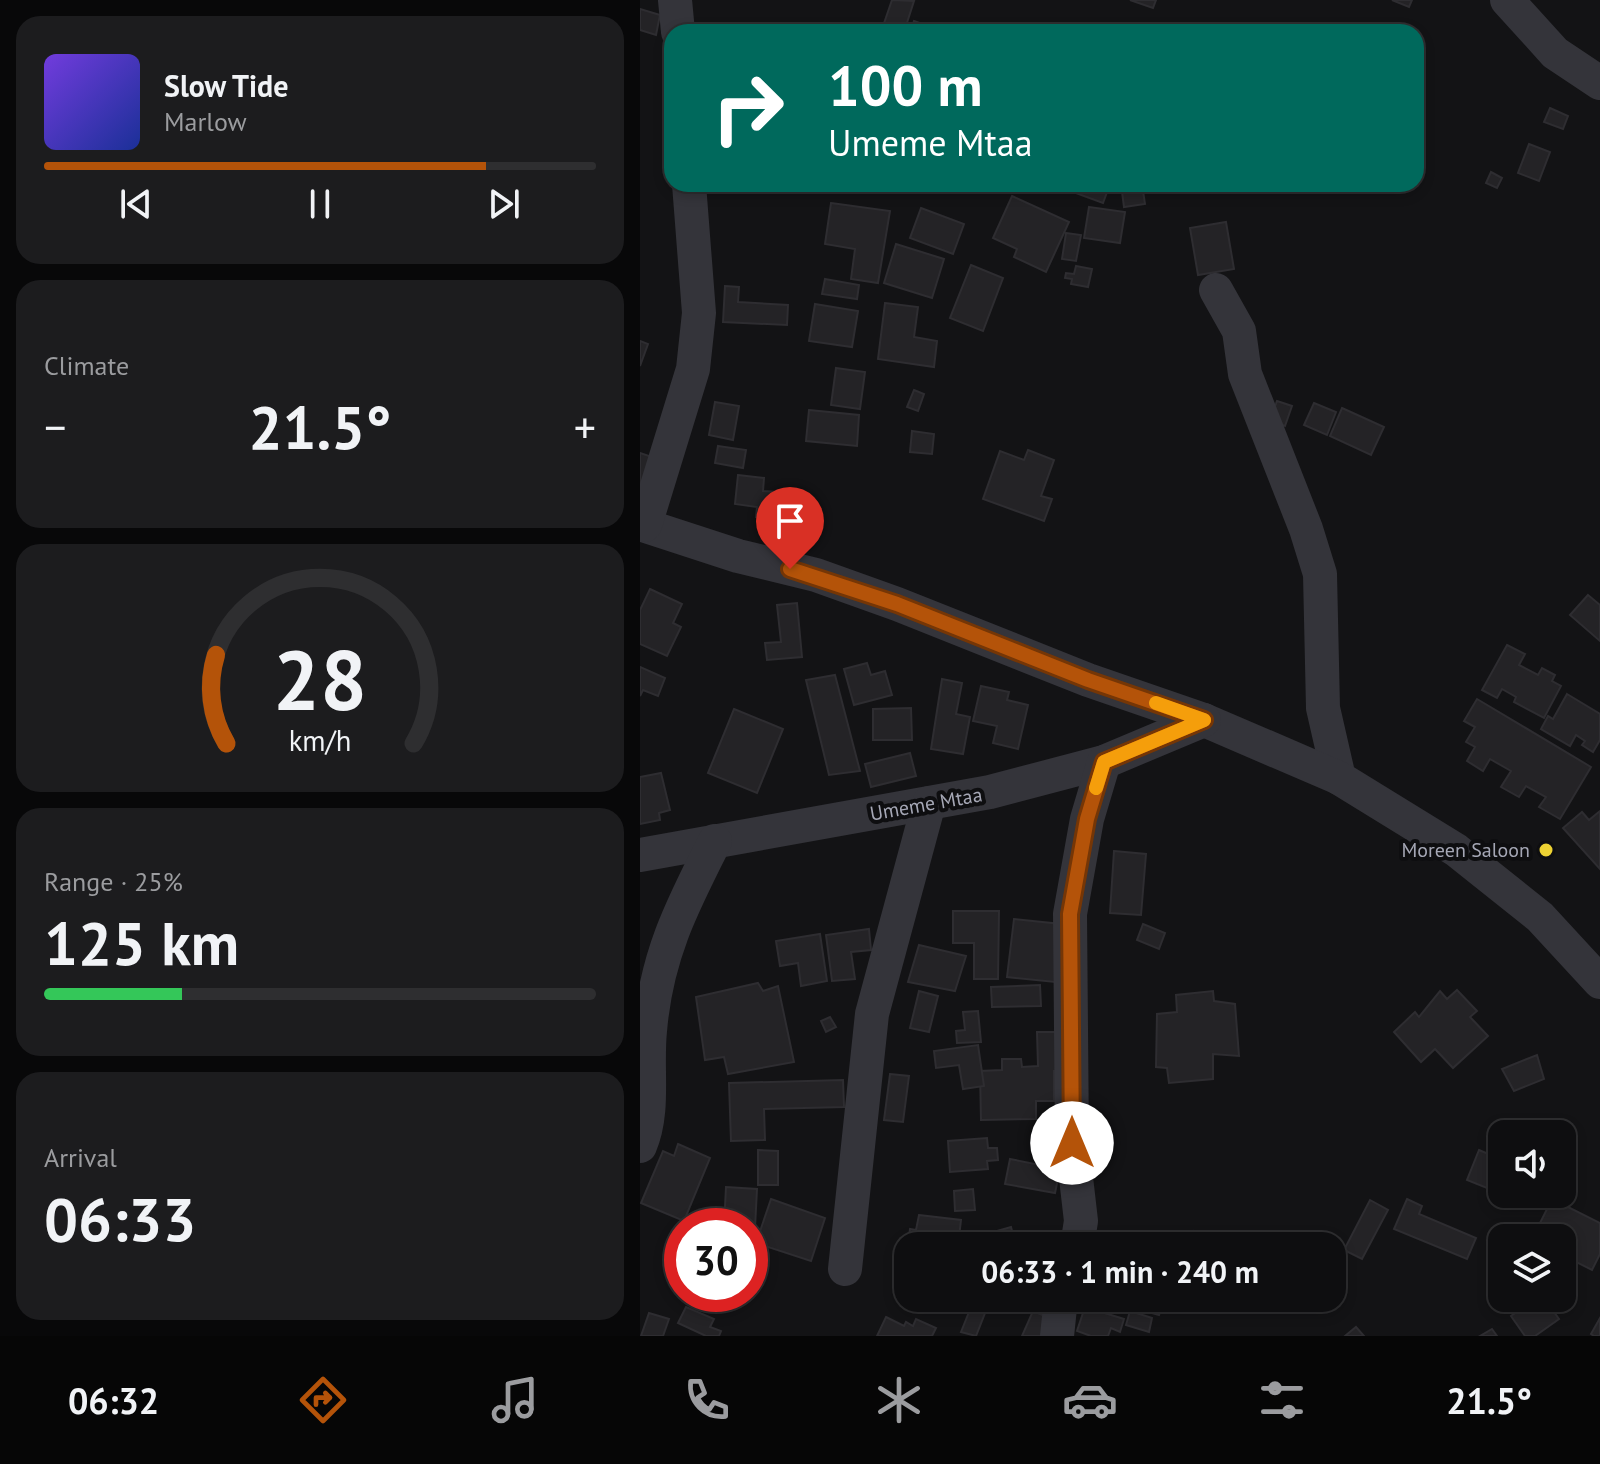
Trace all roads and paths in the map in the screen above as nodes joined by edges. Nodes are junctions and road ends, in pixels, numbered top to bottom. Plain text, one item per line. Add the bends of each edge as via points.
1 (675, 0) edge
2 (1507, 0) edge
3 (677, 24) edge
4 (1600, 83) edge
5 (690, 192) edge
6 (1216, 290) dead end
7 (643, 524) edge
8 (1204, 720) junction
9 (1104, 762) junction
10 (1339, 778) junction
11 (929, 803) junction
12 (715, 841) junction
13 (640, 855) edge
14 (1600, 982) edge
15 (640, 1146) edge
16 (1079, 1232) edge
17 (845, 1269) dead end
18 (1060, 1312) edge
19 (1057, 1336) edge

1 - 3 street
2 - 4 street via 1555,53
5 - 7 street via 699,313 693,369
6 - 10 street via 1239,331 1245,374 1320,574 1323,708
7 - 8 street via 816,575
8 - 9 street, Umeme Mtaa
8 - 10 street
9 - 11 street, Umeme Mtaa
9 - 16 street via 1087,819 1070,914 1072,1143
10 - 14 street via 1456,850 1540,917
11 - 12 street, Umeme Mtaa
11 - 17 street via 872,1014
12 - 13 street, Umeme Mtaa
12 - 15 street via 671,927 658,974 650,1030 647,1129
18 - 19 street

